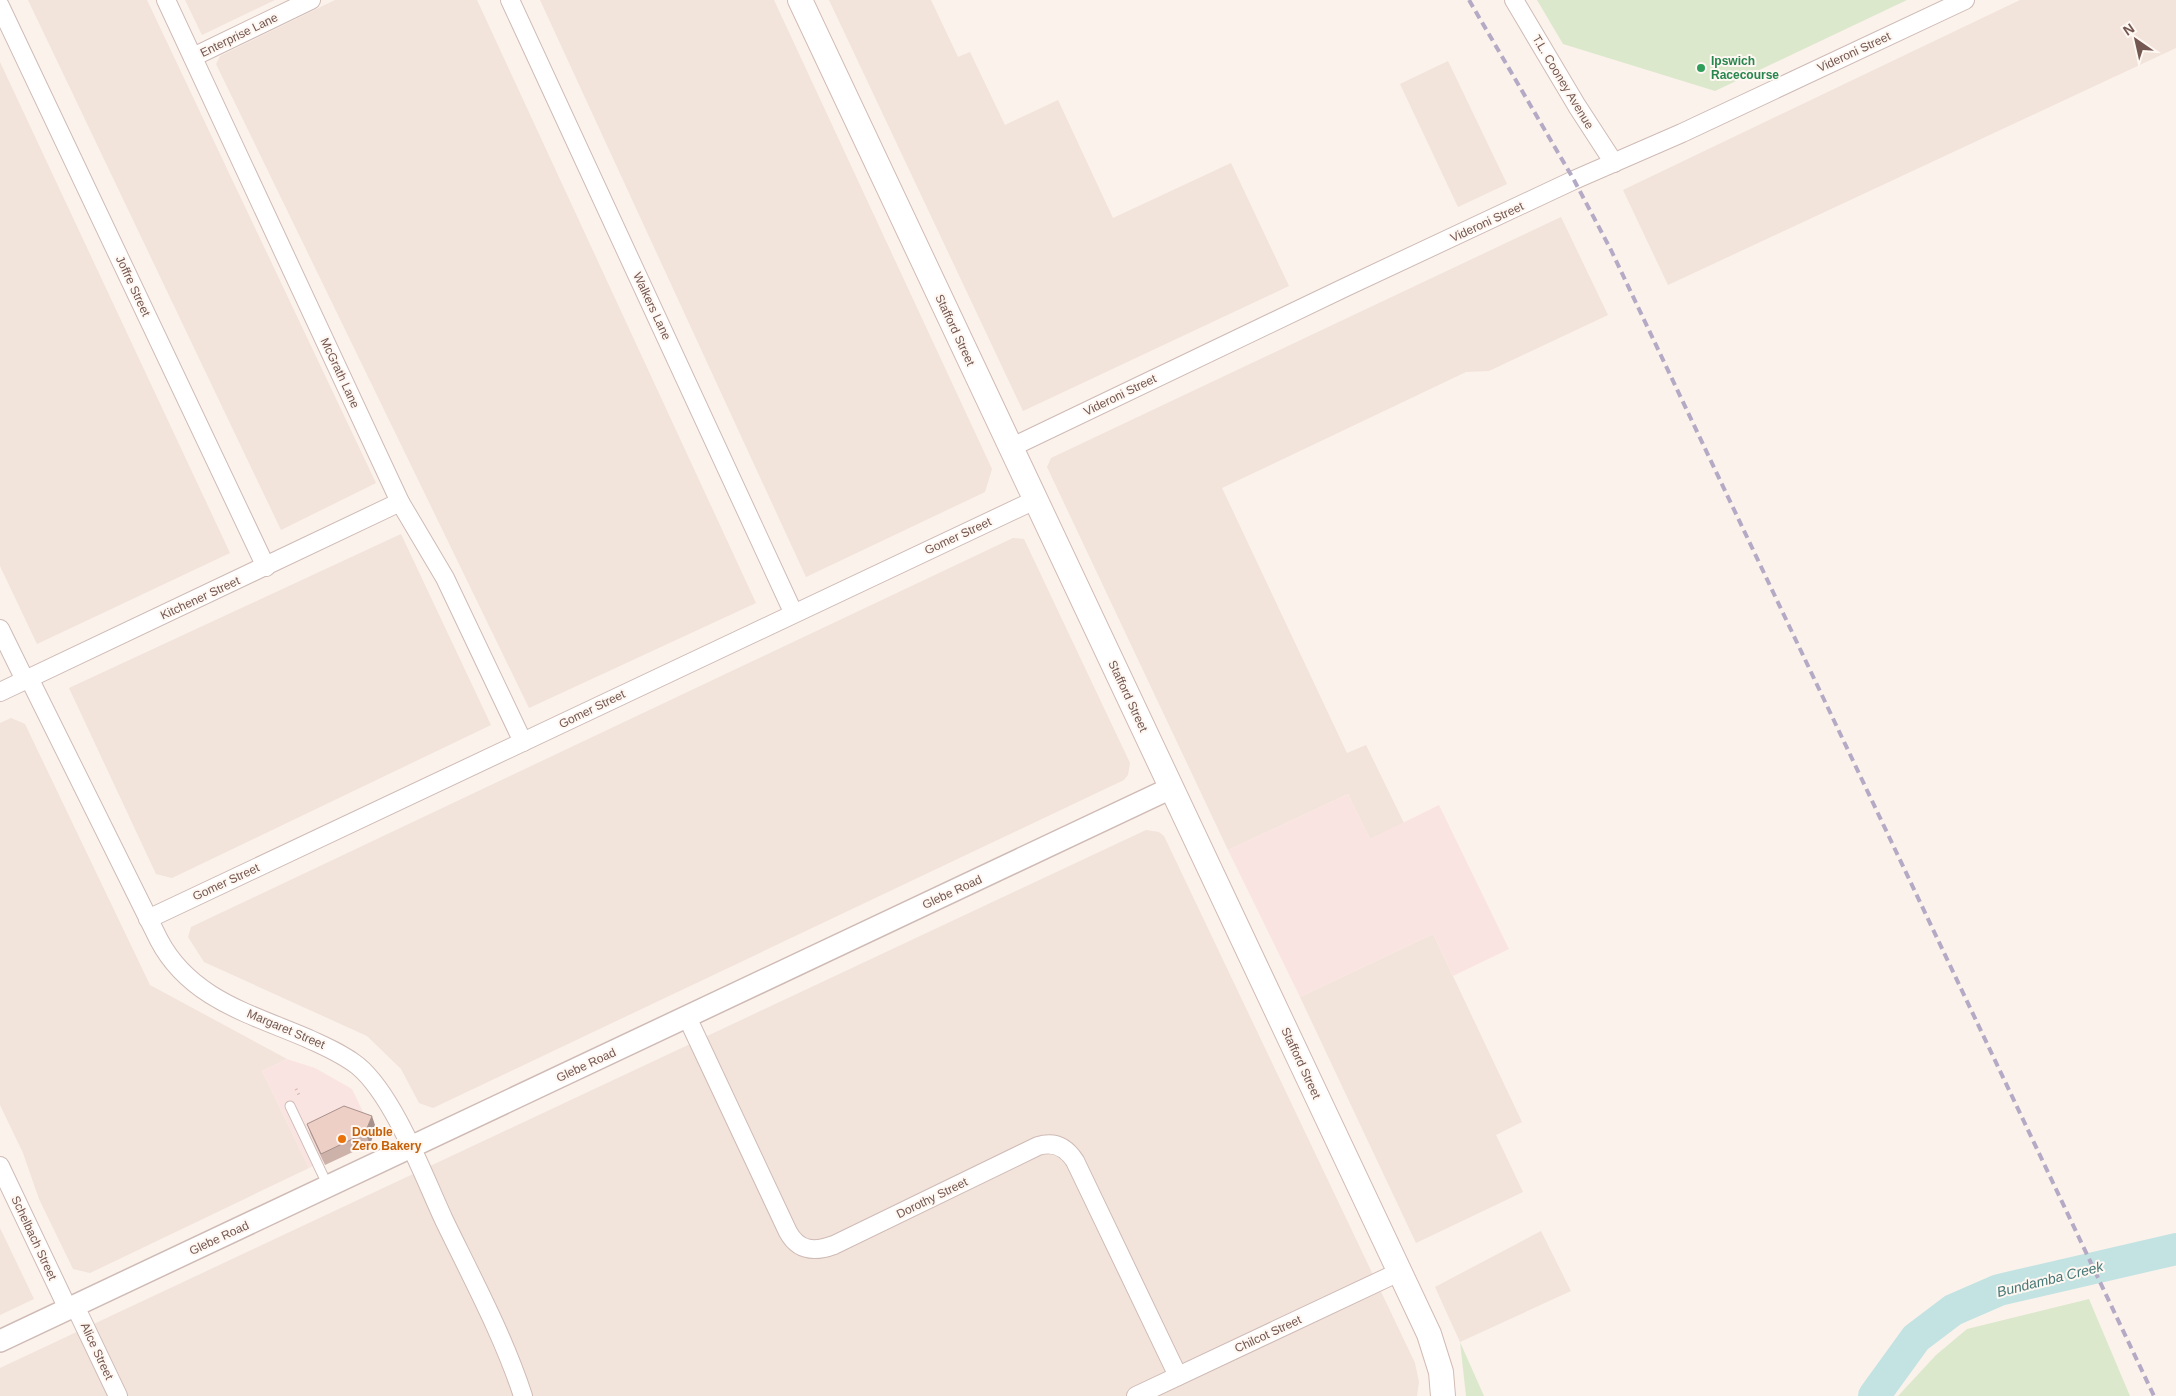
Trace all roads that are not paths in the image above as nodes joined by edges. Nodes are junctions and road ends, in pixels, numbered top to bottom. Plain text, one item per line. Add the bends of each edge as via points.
1 (166, 0) edge
2 (311, 0) edge
3 (510, 0) edge
4 (800, 0) edge
5 (1514, 0) edge
6 (1965, 0) edge
7 (0, 6) edge
8 (194, 57) junction
9 (1614, 163) junction
10 (1010, 448) junction
11 (1035, 500) junction
12 (400, 502) junction
13 (266, 567) junction
14 (794, 612) junction
15 (0, 629) edge
16 (27, 679) junction
17 (0, 692) edge
18 (523, 742) junction
19 (1171, 788) junction
20 (148, 919) junction
21 (687, 1017) junction
22 (290, 1106) dead end
23 (410, 1148) junction
24 (0, 1166) edge
25 (328, 1186) junction
26 (1399, 1272) junction
27 (72, 1308) junction
28 (0, 1341) edge
29 (1178, 1376) junction
30 (118, 1396) edge
31 (523, 1396) edge
32 (1136, 1396) edge
33 (1443, 1396) edge

1 - 8 street, McGrath Lane
2 - 8 street, Enterprise Lane
3 - 14 street, Walkers Lane
4 - 10 main road, Stafford Street
5 - 9 street, T.L. Cooney Avenue
6 - 9 street, Videroni Street
7 - 13 street, Joffre Street
8 - 12 street, McGrath Lane
9 - 10 street, Videroni Street
10 - 11 main road, Stafford Street
11 - 14 street, Gomer Street
11 - 19 main road, Stafford Street
12 - 13 street, Kitchener Street
12 - 18 street, McGrath Lane via 445,578
13 - 16 street, Kitchener Street
14 - 18 street, Gomer Street
15 - 16 street, Margaret Street
16 - 17 street, Kitchener Street
16 - 20 street, Margaret Street
18 - 20 street, Gomer Street
19 - 21 street, Glebe Road
19 - 26 main road, Stafford Street
20 - 23 street, Margaret Street via 168,958 195,986 218,1000 335,1051 360,1067 380,1090
21 - 23 street, Glebe Road
21 - 29 street, Dorothy Street via 788,1232 798,1245 816,1251 834,1245 1038,1146 1055,1145 1065,1149 1075,1161
22 - 25 lane
23 - 25 street, Glebe Road
23 - 31 street, Margaret Street via 505,1349
24 - 27 street, Schelbach Street
25 - 27 street, Glebe Road
26 - 29 street, Chilcot Street
26 - 33 main road, Stafford Street via 1434,1344
27 - 28 street, Glebe Road
27 - 30 street, Alice Street
29 - 32 street, Chilcot Street

